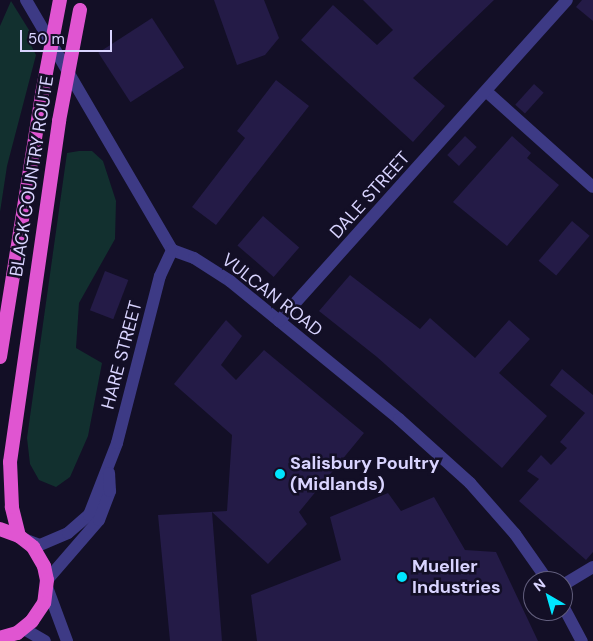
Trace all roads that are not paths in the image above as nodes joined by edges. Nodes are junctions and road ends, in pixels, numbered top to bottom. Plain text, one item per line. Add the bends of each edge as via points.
1 (26, 0) edge
2 (60, 0) edge
3 (567, 0) edge
4 (81, 5) edge
5 (487, 92) junction
6 (593, 187) edge
7 (172, 250) junction
8 (279, 321) junction
9 (0, 357) edge
10 (108, 470) junction
11 (0, 529) edge
12 (21, 537) junction
13 (593, 567) edge
14 (541, 571) edge
15 (573, 579) edge
16 (47, 584) junction
17 (571, 621) edge
18 (24, 629) junction
19 (0, 638) edge
20 (45, 641) edge
21 (67, 641) edge
22 (582, 641) edge

1 - 7 street
2 - 9 highway, BLACK COUNTRY ROUTE, bridge
3 - 5 street, DALE STREET
4 - 12 highway, BLACK COUNTRY ROUTE, bridge via 59,121 10,462 12,507
5 - 6 street
5 - 8 street, DALE STREET
7 - 8 street, VULCAN ROAD via 194,258
7 - 10 street, HARE STREET via 160,276
8 - 14 street, VULCAN ROAD via 400,419 470,483 515,534
10 - 12 street, HARE STREET via 89,515 68,532 40,545
10 - 16 street, HARE STREET via 110,491 99,520
11 - 12 highway
12 - 16 highway via 41,558
13 - 15 street
16 - 18 highway via 39,613
16 - 21 street
17 - 22 street
18 - 19 highway
18 - 20 street

